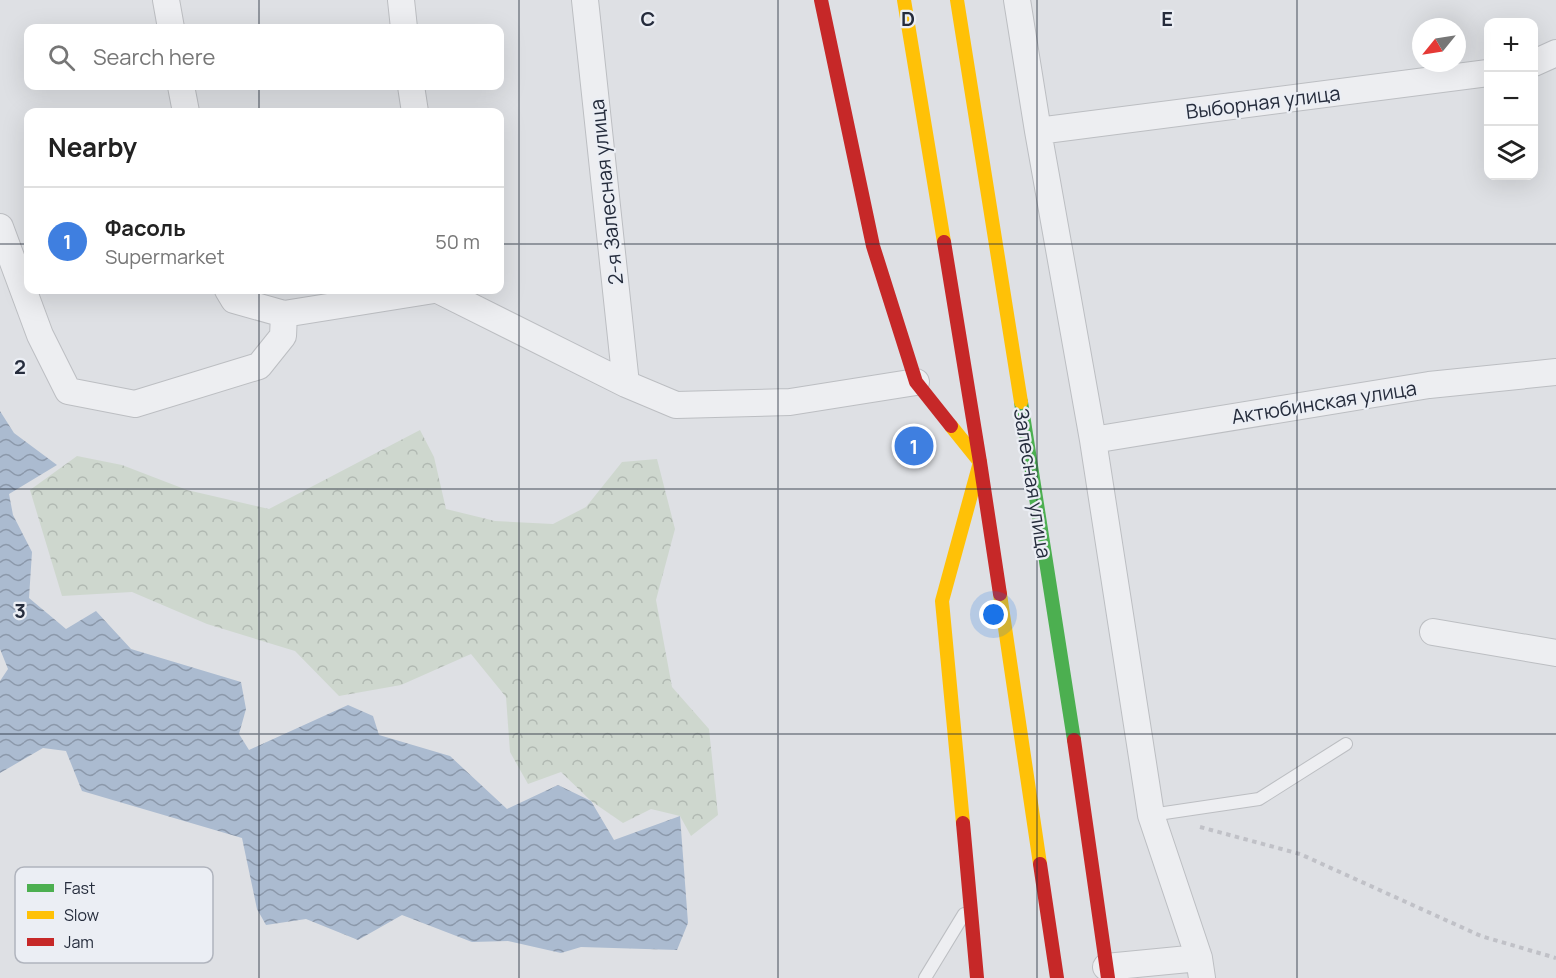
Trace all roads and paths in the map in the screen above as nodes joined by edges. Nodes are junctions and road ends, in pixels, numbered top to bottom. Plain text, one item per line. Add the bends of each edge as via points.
1 (166, 0) edge
2 (401, 0) edge
3 (585, 0) edge
4 (821, 0) edge
5 (904, 0) edge
6 (957, 0) edge
7 (1017, 0) edge
8 (170, 24) edge
9 (404, 24) edge
10 (1556, 53) edge
11 (1538, 61) edge
12 (1484, 74) edge
13 (182, 90) edge
14 (412, 90) edge
15 (185, 108) edge
16 (414, 108) edge
17 (1038, 131) junction
18 (0, 227) edge
19 (24, 292) edge
20 (25, 294) edge
21 (230, 294) edge
22 (411, 294) edge
23 (444, 294) edge
24 (284, 314) junction
25 (1556, 372) edge
26 (916, 382) junction
27 (626, 384) junction
28 (1093, 440) junction
29 (980, 462) junction
30 (1433, 632) dead end
31 (1556, 653) edge
32 (1346, 744) dead end
33 (1151, 814) junction
34 (1197, 826) dead end
35 (970, 905) junction
36 (1556, 957) edge
37 (1201, 968) edge
38 (1107, 972) edge
39 (925, 978) edge
40 (977, 978) edge
41 (1057, 978) edge

1 - 8 street
2 - 9 street
3 - 27 street, 2-я Залесная улица
4 - 26 main road via 873,246
5 - 29 main road
6 - 38 main road, Залесная улица via 1079,770
7 - 17 street, Залесная улица
10 - 11 street
12 - 17 street, Выборная улица
13 - 15 street
14 - 16 street
17 - 28 street, Залесная улица
18 - 19 street
20 - 24 street via 68,391 135,404 259,366 284,336
21 - 24 street via 234,300
22 - 24 street
23 - 27 street
25 - 28 street, Актюбинская улица via 1429,385
26 - 27 street via 790,402 676,405
26 - 29 main road
28 - 33 street, Залесная улица
29 - 35 main road via 942,601
29 - 41 main road
30 - 31 street
32 - 33 lane via 1259,799
33 - 37 street, Залесная улица
34 - 36 path via 1300,854 1482,936
35 - 39 lane
35 - 40 main road
37 - 38 street, Залесная улица

